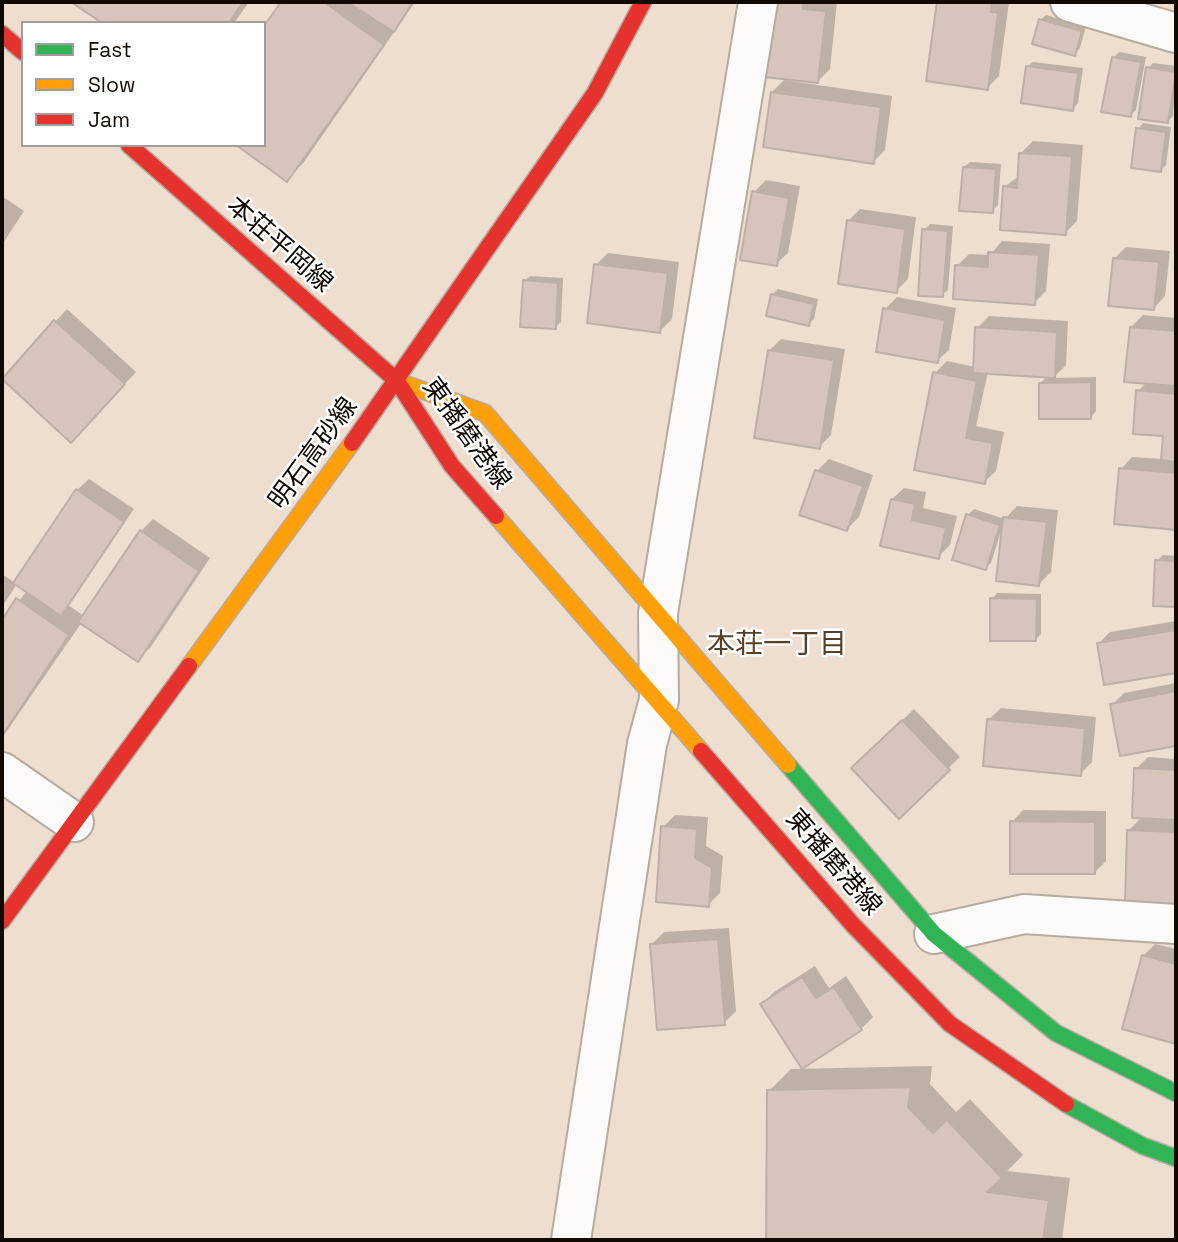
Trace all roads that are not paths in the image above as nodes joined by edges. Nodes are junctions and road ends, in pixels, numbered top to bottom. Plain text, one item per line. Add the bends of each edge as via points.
1 (643, 2) edge
2 (758, 2) edge
3 (1070, 2) edge
4 (1176, 33) edge
5 (2, 34) edge
6 (21, 50) edge
7 (131, 147) edge
8 (397, 381) junction
9 (658, 613) junction
10 (659, 700) junction
11 (2, 772) edge
12 (74, 822) junction
13 (2, 920) edge
14 (1176, 924) edge
15 (934, 934) junction
16 (1176, 1093) edge
17 (1176, 1158) edge
18 (571, 1240) edge

1 - 8 main road, 明石高砂線 via 595,93
2 - 9 street
3 - 4 street
5 - 6 main road
7 - 8 main road, 本荘平岡線
8 - 9 main road, 東播磨港線 via 485,413
8 - 10 main road, 東播磨港線 via 452,466
8 - 12 main road, 明石高砂線
9 - 10 street
9 - 15 main road, 東播磨港線
10 - 17 main road, 東播磨港線 via 853,925 950,1024 1067,1105 1143,1146
10 - 18 street via 648,744
11 - 12 street
12 - 13 main road, 明石高砂線
14 - 15 street via 1024,914
15 - 16 main road, 東播磨港線 via 1056,1033

